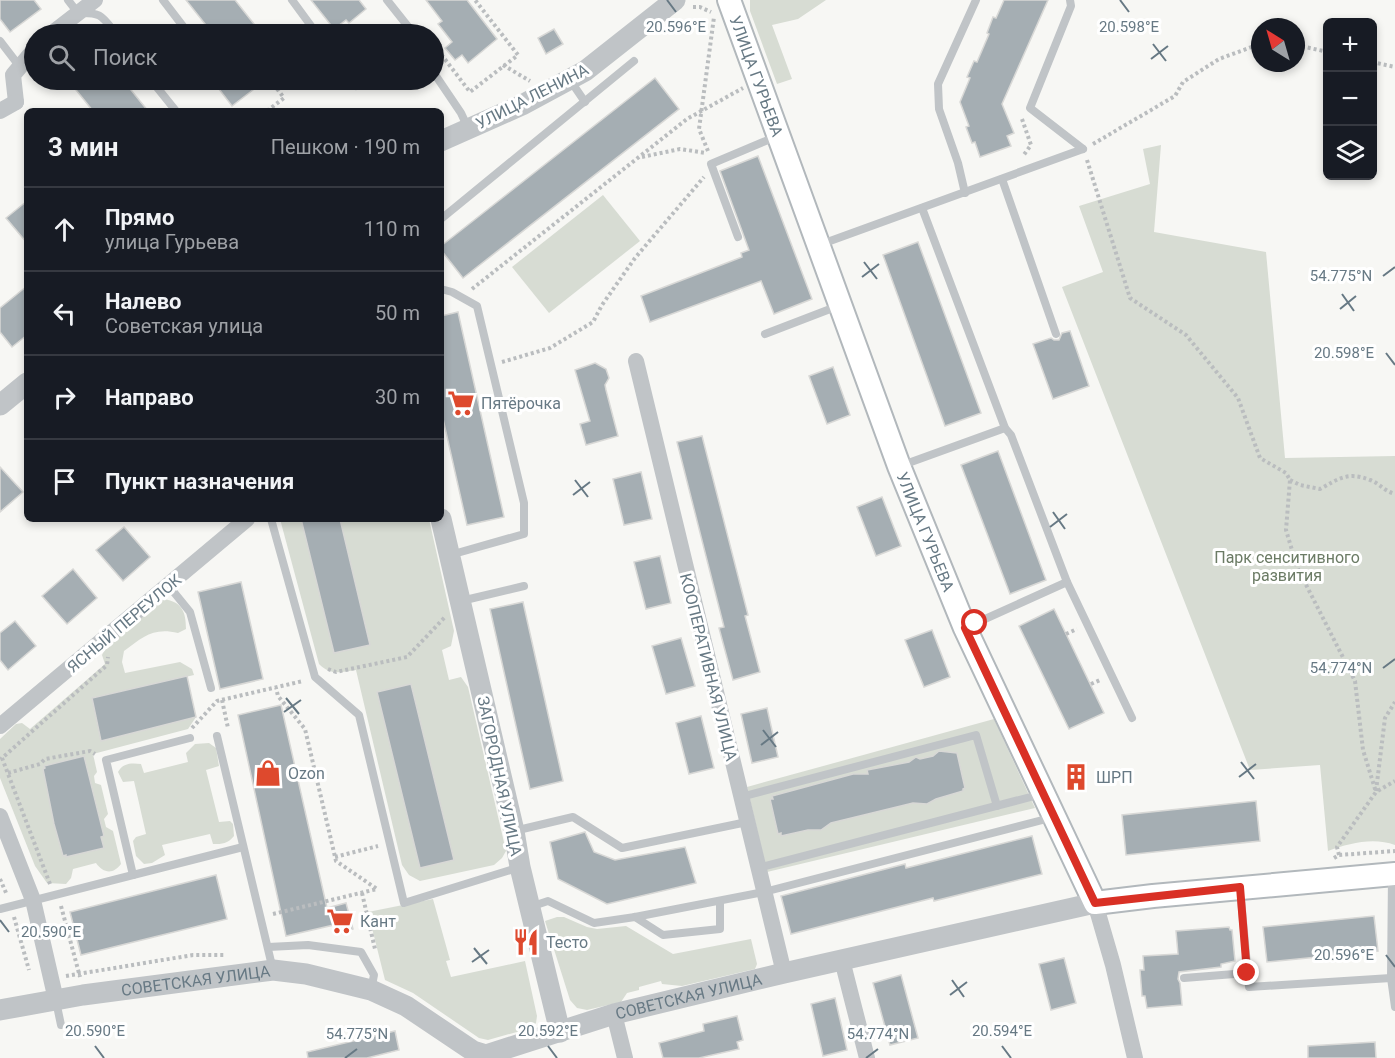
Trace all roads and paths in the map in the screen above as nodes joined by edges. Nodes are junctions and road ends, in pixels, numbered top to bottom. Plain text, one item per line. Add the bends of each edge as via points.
1 (95, 0) edge
2 (163, 0) edge
3 (292, 0) edge
4 (387, 0) edge
5 (475, 0) edge
6 (675, 0) edge
7 (976, 0) edge
8 (1070, 0) edge
9 (73, 7) edge
10 (722, 8) edge
11 (59, 24) edge
12 (108, 24) edge
13 (181, 24) edge
14 (310, 24) edge
15 (406, 24) edge
16 (0, 41) edge
17 (1251, 47) edge
18 (1305, 47) edge
19 (1323, 51) edge
20 (444, 58) edge
21 (634, 61) dead end
22 (24, 62) edge
23 (1377, 63) edge
24 (503, 66) junction
25 (20, 67) junction
26 (1395, 67) edge
27 (570, 80) junction
28 (748, 85) dead end
29 (538, 86) dead end
30 (444, 88) edge
31 (159, 90) edge
32 (278, 90) edge
33 (16, 102) junction
34 (585, 102) junction
35 (174, 108) edge
36 (271, 108) edge
37 (0, 111) edge
38 (702, 111) junction
39 (24, 112) edge
40 (468, 128) junction
41 (444, 140) edge
42 (768, 140) dead end
43 (1083, 149) junction
44 (639, 158) junction
45 (712, 167) junction
46 (1002, 179) junction
47 (965, 193) junction
48 (922, 208) junction
49 (444, 217) edge
50 (738, 237) dead end
51 (819, 245) junction
52 (444, 290) edge
53 (462, 297) junction
54 (842, 305) junction
55 (765, 334) dead end
56 (1056, 334) dead end
57 (636, 362) dead end
58 (491, 365) junction
59 (24, 385) edge
60 (0, 405) edge
61 (1005, 428) junction
62 (899, 466) junction
63 (1290, 480) junction
64 (1395, 494) edge
65 (243, 522) edge
66 (272, 522) edge
67 (442, 522) edge
68 (449, 555) junction
69 (1067, 582) junction
70 (168, 585) junction
71 (524, 586) dead end
72 (454, 608) junction
73 (965, 628) junction
74 (321, 662) dead end
75 (315, 677) junction
76 (211, 688) dead end
77 (276, 688) junction
78 (1395, 702) edge
79 (1132, 718) dead end
80 (0, 726) edge
81 (190, 734) joint
82 (217, 736) dead end
83 (106, 760) junction
84 (8, 773) dead end
85 (1395, 781) edge
86 (1376, 792) junction
87 (1043, 793) junction
88 (741, 798) junction
89 (997, 806) junction
90 (0, 816) edge
91 (1054, 817) junction
92 (747, 822) junction
93 (514, 831) junction
94 (390, 844) junction
95 (243, 847) junction
96 (1395, 851) edge
97 (1339, 855) junction
98 (335, 857) junction
99 (1331, 860) dead end
100 (520, 867) junction
101 (758, 868) junction
102 (1394, 874) edge
103 (133, 875) junction
104 (0, 879) edge
105 (1240, 887) junction
106 (764, 892) junction
107 (362, 893) junction
108 (33, 900) junction
109 (720, 901) junction
110 (1095, 903) junction
111 (11, 906) junction
112 (530, 906) junction
113 (0, 909) edge
114 (273, 914) dead end
115 (635, 917) junction
116 (268, 947) junction
117 (234, 955) dead end
118 (378, 959) dead end
119 (842, 960) junction
120 (273, 970) junction
121 (30, 971) dead end
122 (784, 973) junction
123 (1247, 973) junction
124 (53, 978) junction
125 (1184, 978) dead end
126 (1391, 978) junction
127 (371, 990) junction
128 (56, 1000) junction
129 (1395, 1007) edge
130 (0, 1010) edge
131 (615, 1014) junction
132 (61, 1025) dead end
133 (560, 1032) junction
134 (470, 1054) edge
135 (625, 1058) edge
136 (867, 1058) edge
137 (1135, 1058) edge

1 - 9 street
2 - 13 lane
3 - 14 lane
4 - 15 lane
5 - 24 path via 518,55
6 - 27 street, УЛИЦА ЛЕНИНА
7 - 47 lane via 938,84 939,109
8 - 43 lane via 1071,6 1030,108
9 - 11 street
9 - 12 lane via 95,12
10 - 38 path
10 - 51 main road, УЛИЦА ГУРЬЕВА
16 - 25 lane
17 - 43 path via 1219,59 1183,82 1175,96
18 - 19 path
20 - 24 path via 470,92
21 - 34 lane
22 - 25 street
23 - 26 path
24 - 29 path
25 - 33 street via 13,75
27 - 34 lane
27 - 40 street, УЛИЦА ЛЕНИНА
28 - 38 path
30 - 40 lane
31 - 35 lane
32 - 36 path via 284,98
33 - 37 street
33 - 39 street
34 - 49 lane
38 - 44 path
38 - 44 path via 699,129 709,154 680,149
40 - 41 street, УЛИЦА ЛЕНИНА
42 - 45 lane via 711,164
43 - 46 lane
43 - 63 path via 1130,298 1186,335 1238,398 1260,458 1286,473
44 - 53 path
45 - 50 lane
45 - 58 path via 636,258 593,322 550,348
46 - 47 lane
46 - 56 lane
47 - 48 lane
48 - 51 lane
48 - 61 lane
51 - 54 main road, УЛИЦА ГУРЬЕВА
52 - 53 lane
53 - 58 lane via 477,306
54 - 55 lane
54 - 62 main road, УЛИЦА ГУРЬЕВА
57 - 88 street, КООПЕРАТИВНАЯ УЛИЦА
58 - 68 lane via 524,503 524,534
59 - 60 street
61 - 62 lane
61 - 69 lane
62 - 73 main road, УЛИЦА ГУРЬЕВА
63 - 64 path via 1320,489 1346,475 1371,480
63 - 86 path via 1286,530 1297,567 1355,681 1362,750
65 - 70 street, ЯСНЫЙ ПЕРЕУЛОК
66 - 75 lane
67 - 68 street, ЗАГОРОДНАЯ УЛИЦА
68 - 72 street, ЗАГОРОДНАЯ УЛИЦА
69 - 73 lane
69 - 79 lane
70 - 76 lane via 190,612
70 - 80 street, ЯСНЫЙ ПЕРЕУЛОК
71 - 72 lane
72 - 74 path via 407,657 336,672
72 - 93 street, ЗАГОРОДНАЯ УЛИЦА
73 - 87 main road, УЛИЦА ГУРЬЕВА
75 - 77 path
75 - 94 lane via 359,715
77 - 81 path via 217,701
77 - 98 path via 305,729
78 - 86 path via 1385,718
81 - 83 lane
82 - 95 lane
83 - 84 path via 90,751 45,759
83 - 103 lane
85 - 86 path
86 - 97 path via 1337,847
87 - 89 lane
87 - 91 main road, УЛИЦА ГУРЬЕВА
88 - 89 lane via 976,735
88 - 92 street, КООПЕРАТИВНАЯ УЛИЦА
89 - 101 lane
90 - 108 street
91 - 106 lane
91 - 110 main road, УЛИЦА ГУРЬЕВА
92 - 93 lane via 622,848 573,818
92 - 101 street, КООПЕРАТИВНАЯ УЛИЦА
93 - 100 street, ЗАГОРОДНАЯ УЛИЦА
94 - 98 path
94 - 100 lane via 404,903
95 - 103 lane
95 - 116 lane
96 - 97 path
97 - 99 path
98 - 107 path via 377,889
100 - 112 street, ЗАГОРОДНАЯ УЛИЦА
101 - 106 street, КООПЕРАТИВНАЯ УЛИЦА
102 - 105 main road, СОВЕТСКАЯ УЛИЦА
102 - 126 lane
103 - 108 lane
104 - 111 path
105 - 110 main road, СОВЕТСКАЯ УЛИЦА
105 - 123 lane
106 - 109 lane
106 - 122 street, КООПЕРАТИВНАЯ УЛИЦА
107 - 114 path
107 - 118 path
108 - 111 lane
108 - 124 street
109 - 115 lane
109 - 115 lane via 720,929 663,935
110 - 119 street, СОВЕТСКАЯ УЛИЦА
110 - 137 street, УЛИЦА ГУРЬЕВА
111 - 113 lane
111 - 121 path
112 - 115 lane via 548,901 594,923
112 - 133 street, ЗАГОРОДНАЯ УЛИЦА
116 - 120 lane
116 - 127 lane via 308,945 361,952 374,975
117 - 124 path via 193,955
119 - 122 street, СОВЕТСКАЯ УЛИЦА
119 - 136 street
120 - 127 street, СОВЕТСКАЯ УЛИЦА
120 - 128 street, СОВЕТСКАЯ УЛИЦА
122 - 131 street, СОВЕТСКАЯ УЛИЦА
123 - 125 lane
123 - 126 lane via 1249,987
124 - 128 street
126 - 129 lane
127 - 134 street, СОВЕТСКАЯ УЛИЦА via 406,1006
128 - 130 street, СОВЕТСКАЯ УЛИЦА
128 - 132 lane
131 - 133 street, СОВЕТСКАЯ УЛИЦА
131 - 135 street
133 - 134 street, СОВЕТСКАЯ УЛИЦА via 486,1055

